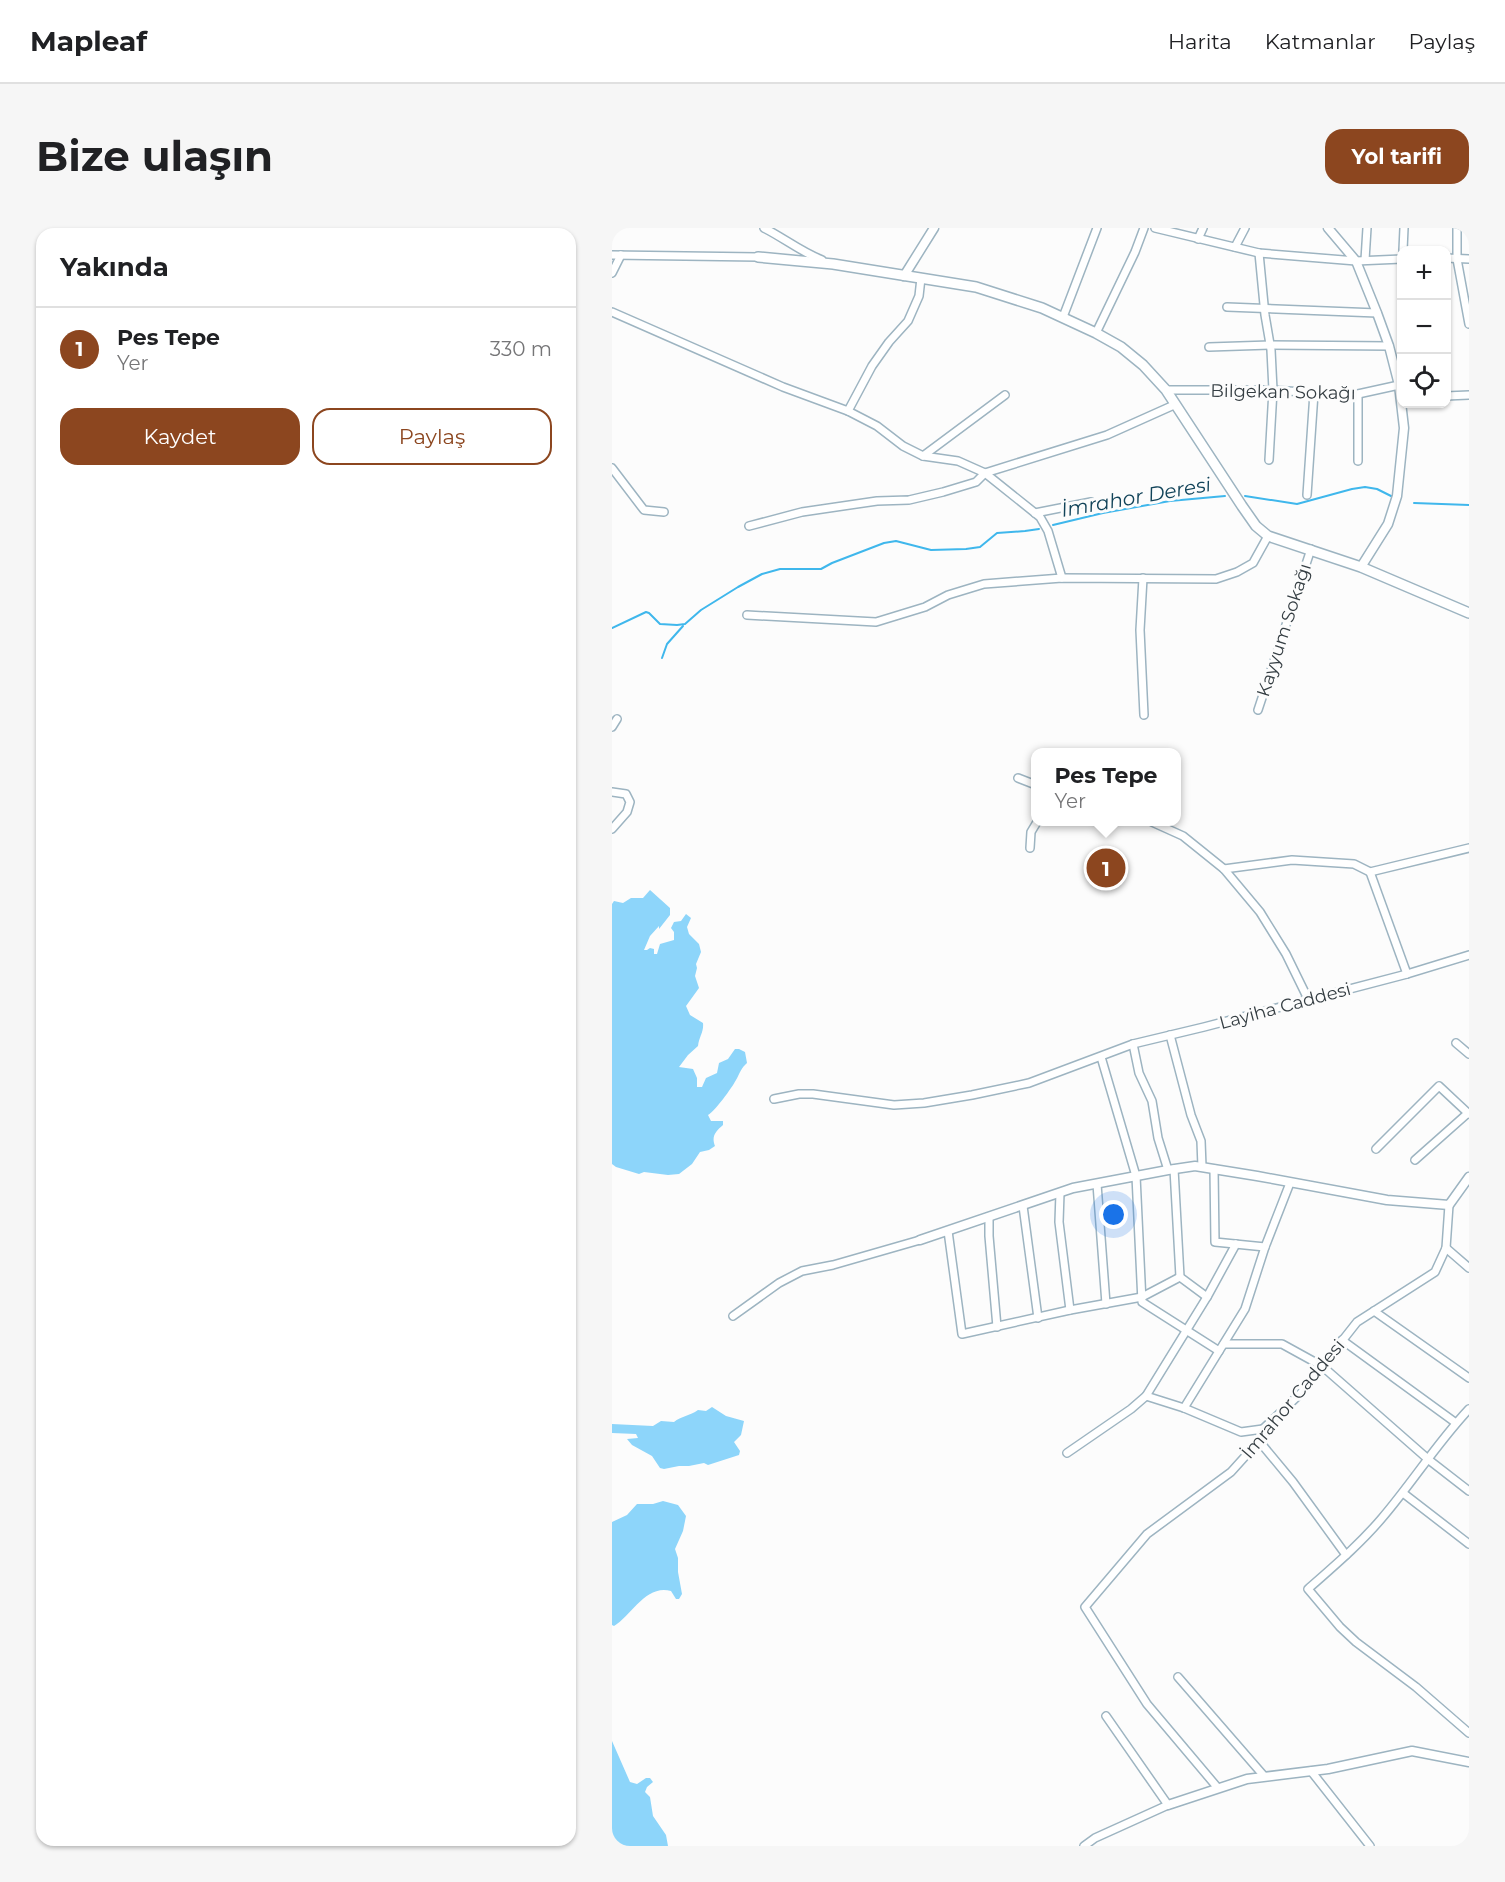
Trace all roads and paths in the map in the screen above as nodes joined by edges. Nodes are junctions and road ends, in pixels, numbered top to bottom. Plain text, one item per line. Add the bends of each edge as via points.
1 (764, 228) edge
2 (934, 228) edge
3 (1097, 228) edge
4 (1144, 228) edge
5 (1155, 228) edge
6 (1203, 228) edge
7 (1245, 228) edge
8 (1328, 228) edge
9 (1367, 228) edge
10 (1404, 228) edge
11 (1457, 228) edge
12 (1169, 230) edge
13 (1198, 239) junction
14 (1403, 246) edge
15 (1235, 248) junction
16 (1259, 253) junction
17 (612, 255) edge
18 (621, 255) junction
19 (758, 256) joint
20 (1451, 258) edge
21 (1397, 259) edge
22 (1457, 259) junction
23 (1469, 259) edge
24 (1361, 260) junction
25 (833, 264) junction
26 (612, 273) edge
27 (904, 276) junction
28 (921, 279) junction
29 (1227, 306) dead end
30 (1264, 308) junction
31 (612, 312) edge
32 (1377, 312) junction
33 (1063, 317) junction
34 (1469, 324) edge
35 (1096, 333) junction
36 (1270, 345) junction
37 (1389, 346) junction
38 (1209, 347) dead end
39 (1397, 377) edge
40 (1397, 385) edge
41 (1166, 390) junction
42 (1273, 390) junction
43 (1314, 393) junction
44 (1358, 394) junction
45 (1005, 395) dead end
46 (1469, 395) edge
47 (1451, 396) edge
48 (1174, 405) junction
49 (1402, 408) edge
50 (848, 411) junction
51 (923, 456) junction
52 (1269, 460) dead end
53 (1358, 461) dead end
54 (612, 468) edge
55 (985, 473) junction
56 (1307, 495) dead end
57 (1091, 502) dead end
58 (664, 512) dead end
59 (1035, 513) junction
60 (748, 526) dead end
61 (1268, 536) junction
62 (1311, 549) junction
63 (1361, 567) junction
64 (1062, 578) junction
65 (1143, 578) junction
66 (1469, 613) edge
67 (747, 615) dead end
68 (1258, 710) dead end
69 (1144, 715) dead end
70 (617, 718) dead end
71 (612, 727) edge
72 (1018, 778) dead end
73 (1031, 783) edge
74 (612, 792) edge
75 (1035, 826) edge
76 (1161, 826) edge
77 (612, 829) edge
78 (1030, 848) dead end
79 (1469, 848) edge
80 (1224, 869) junction
81 (1370, 872) junction
82 (1469, 955) edge
83 (1407, 974) junction
84 (1308, 999) junction
85 (1170, 1035) junction
86 (1456, 1043) dead end
87 (1133, 1044) junction
88 (1469, 1054) edge
89 (1101, 1057) junction
90 (774, 1099) dead end
91 (1468, 1114) edge
92 (1376, 1149) dead end
93 (1415, 1160) dead end
94 (1202, 1167) junction
95 (1171, 1169) junction
96 (1214, 1169) junction
97 (1136, 1176) junction
98 (1469, 1177) edge
99 (1290, 1183) junction
100 (1097, 1184) junction
101 (1060, 1193) junction
102 (1449, 1205) junction
103 (1023, 1206) junction
104 (989, 1218) junction
105 (948, 1231) junction
106 (920, 1240) joint
107 (1236, 1244) junction
108 (1265, 1248) junction
109 (1446, 1248) junction
110 (1469, 1268) edge
111 (1180, 1277) junction
112 (1142, 1297) junction
113 (1207, 1297) junction
114 (1106, 1304) junction
115 (1070, 1310) junction
116 (1374, 1311) junction
117 (733, 1316) dead end
118 (1038, 1318) junction
119 (997, 1327) junction
120 (1185, 1330) junction
121 (1342, 1340) junction
122 (1224, 1344) junction
123 (1219, 1351) junction
124 (1322, 1366) junction
125 (1469, 1378) edge
126 (1146, 1396) junction
127 (1184, 1408) junction
128 (1469, 1409) edge
129 (1456, 1423) junction
130 (1263, 1429) junction
131 (1258, 1441) junction
132 (1068, 1454) dead end
133 (1429, 1460) junction
134 (1469, 1491) edge
135 (1403, 1493) junction
136 (1469, 1544) edge
137 (1346, 1555) junction
138 (1178, 1677) dead end
139 (1106, 1716) dead end
140 (1469, 1734) edge
141 (1469, 1762) edge
142 (1311, 1771) junction
143 (1264, 1776) junction
144 (1217, 1788) junction
145 (1168, 1805) junction
146 (1084, 1846) edge
147 (1370, 1846) edge

1 - 25 street via 808,255
2 - 27 street
3 - 33 street
4 - 35 street
5 - 12 street
6 - 13 street
7 - 15 street
8 - 24 street
9 - 24 street
10 - 14 street
11 - 22 street
12 - 13 street
13 - 15 street
15 - 16 street
16 - 24 street
16 - 30 street
17 - 18 street
18 - 19 street
18 - 26 street
19 - 25 main road
20 - 22 street
21 - 24 street
22 - 23 street
22 - 34 street
24 - 32 street
25 - 27 main road
27 - 28 main road
28 - 33 main road via 976,287
28 - 50 street via 920,296 908,321 878,358
29 - 30 street
30 - 32 street
30 - 36 street
31 - 50 street via 783,387
32 - 37 street
33 - 35 main road
35 - 41 main road via 1121,347
36 - 37 street
36 - 38 street
36 - 42 street
37 - 39 street
40 - 44 street, Bilgekan Sokağı
41 - 42 street, Bilgekan Sokağı
41 - 48 main road
42 - 43 street, Bilgekan Sokağı
42 - 52 street
43 - 44 street, Bilgekan Sokağı
43 - 56 street
44 - 53 street
45 - 51 street
46 - 47 street
48 - 55 street via 1107,435
48 - 61 main road via 1256,526
49 - 63 street via 1404,428 1397,496 1388,524
50 - 51 street
51 - 55 street via 958,461
54 - 58 street via 644,510
55 - 59 street
55 - 60 street via 969,484 909,500 812,511
57 - 59 street
59 - 64 street via 1048,531
61 - 62 main road
61 - 65 street via 1253,563 1237,572 1216,579
62 - 63 main road
62 - 68 street, Kayyum Sokağı
63 - 66 main road
64 - 65 street
64 - 67 street via 984,584 876,622
65 - 69 street via 1140,630
70 - 71 street
72 - 73 street
74 - 77 street via 626,794 630,802 627,812
75 - 78 street
76 - 80 street via 1183,836
79 - 81 street
80 - 81 street via 1292,860 1354,864
80 - 84 street via 1260,912
81 - 83 street
82 - 83 street, Layiha Caddesi
83 - 84 street, Layiha Caddesi
84 - 85 street, Layiha Caddesi
85 - 87 street, Layiha Caddesi
85 - 94 street via 1201,1141
86 - 88 street
87 - 89 street, Layiha Caddesi
87 - 95 street via 1139,1072 1152,1101 1158,1138
89 - 90 street, Layiha Caddesi via 1029,1083 924,1103 894,1105 813,1094
89 - 97 street
91 - 92 street via 1439,1086
91 - 93 street
94 - 95 street
94 - 96 street
95 - 97 street
95 - 111 street
96 - 99 street
96 - 107 street via 1215,1242
97 - 100 street
97 - 112 street
98 - 102 street
99 - 102 street via 1387,1200
99 - 108 street
100 - 101 street
100 - 114 street
101 - 103 street
101 - 115 street via 1059,1222
102 - 109 street, İmrahor Caddesi
103 - 104 street
103 - 118 street
104 - 105 street
104 - 119 street
105 - 106 street
105 - 119 street via 962,1334
106 - 117 street via 802,1271
107 - 108 street
107 - 113 street
108 - 122 street via 1245,1309
109 - 110 street
109 - 116 street, İmrahor Caddesi via 1435,1272
111 - 112 street
111 - 113 street
112 - 114 street
112 - 120 street via 1142,1302
113 - 120 street
114 - 115 street
115 - 118 street
116 - 121 street, İmrahor Caddesi via 1357,1322
116 - 125 street
118 - 119 street
120 - 123 street
120 - 126 street
121 - 124 street, İmrahor Caddesi
121 - 129 street
122 - 123 street
122 - 124 street via 1282,1344
123 - 127 street
124 - 130 street, İmrahor Caddesi via 1301,1393
124 - 133 street
126 - 127 street
126 - 132 street
127 - 130 street via 1241,1432
128 - 129 street
129 - 133 street
130 - 131 street, İmrahor Caddesi
131 - 137 street
131 - 144 street, İmrahor Caddesi via 1231,1472 1147,1534 1085,1607 1147,1704
133 - 134 street
133 - 135 street
135 - 136 street
135 - 137 street
137 - 140 street via 1308,1589 1340,1628
138 - 143 street
139 - 145 street
141 - 142 street via 1412,1751
142 - 143 street
142 - 147 street
143 - 144 street
144 - 145 street
145 - 146 street

